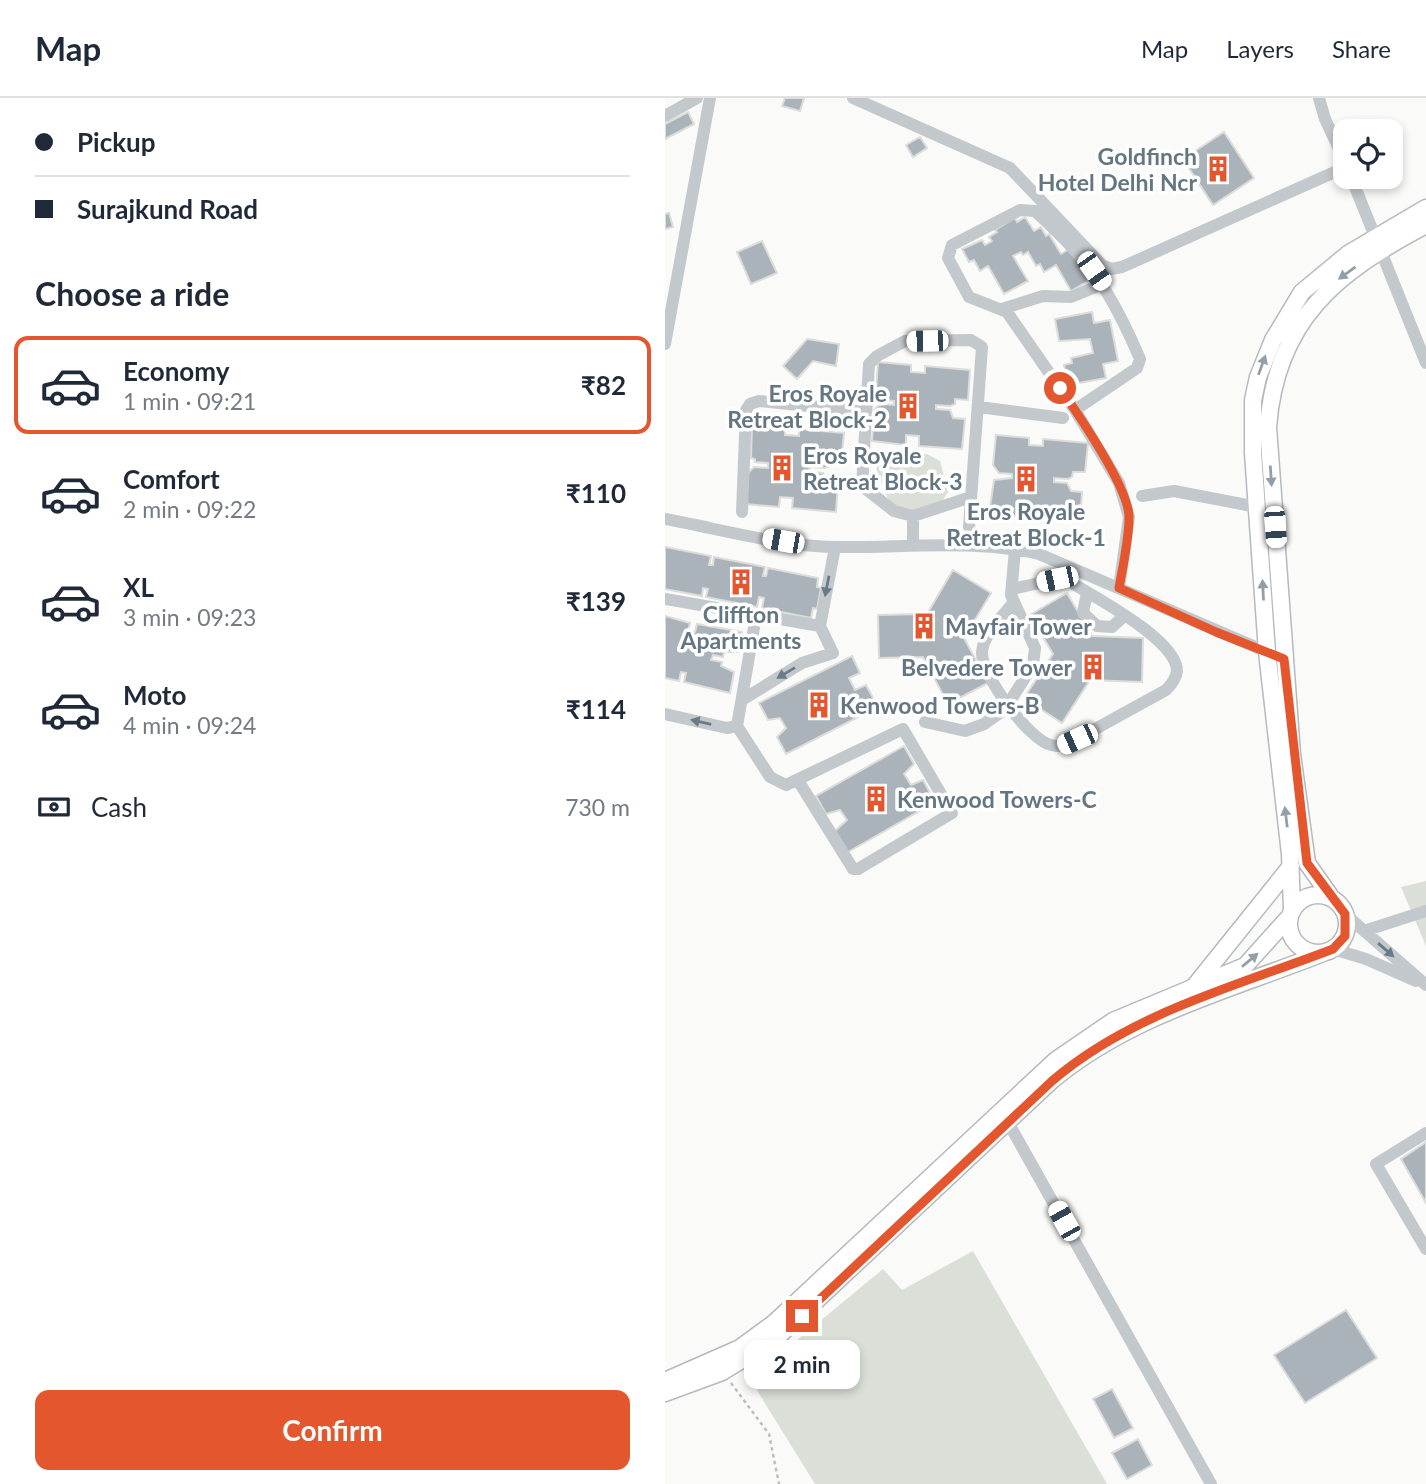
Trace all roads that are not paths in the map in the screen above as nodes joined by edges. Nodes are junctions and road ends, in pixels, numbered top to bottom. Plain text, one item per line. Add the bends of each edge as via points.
1 (697, 98) edge
2 (710, 98) edge
3 (853, 98) edge
4 (1319, 98) edge
5 (665, 116) edge
6 (1333, 137) edge
7 (1333, 171) edge
8 (1356, 189) edge
9 (1426, 208) edge
10 (1426, 225) edge
11 (1379, 243) junction
12 (1103, 284) junction
13 (1002, 309) junction
14 (665, 344) edge
15 (1426, 363) edge
16 (979, 407) junction
17 (1076, 411) junction
18 (865, 412) junction
19 (1063, 418) dead end
20 (971, 496) junction
21 (1142, 496) dead end
22 (1257, 507) junction
23 (742, 512) dead end
24 (913, 516) junction
25 (665, 519) edge
26 (969, 527) dead end
27 (913, 545) junction
28 (835, 547) junction
29 (1015, 549) junction
30 (1119, 588) junction
31 (1012, 589) junction
32 (1087, 593) junction
33 (665, 599) edge
34 (1013, 603) junction
35 (756, 616) junction
36 (1124, 616) junction
37 (820, 626) junction
38 (1267, 652) junction
39 (1284, 659) junction
40 (742, 699) junction
41 (1008, 703) junction
42 (665, 714) edge
43 (925, 722) dead end
44 (737, 726) junction
45 (799, 782) junction
46 (1291, 866) junction
47 (1331, 897) junction
48 (1426, 911) edge
49 (1291, 913) junction
50 (1345, 914) junction
51 (1364, 931) junction
52 (1328, 951) junction
53 (1426, 985) edge
54 (1193, 988) junction
55 (1005, 1115) junction
56 (1426, 1133) edge
57 (1426, 1249) edge
58 (665, 1381) edge
59 (665, 1393) edge
60 (1211, 1484) edge

1 - 5 street
2 - 14 street
3 - 7 street via 1000,161 1111,269 1242,216
4 - 6 street
8 - 11 street
9 - 11 main road
10 - 11 main road
11 - 15 street
22 -> 11 main road via 1253,400 1264,359 1307,287
11 -> 39 main road via 1308,313 1286,353 1269,404
12 - 13 street via 1071,298 1043,296
12 - 13 street via 1075,247 1035,211 1020,210 948,251 969,297
12 - 17 street via 1118,308 1140,365
13 - 17 street
16 - 18 street via 983,353 977,343 905,341 869,364
16 - 19 street
16 - 20 street
17 - 30 street via 1127,502
18 - 23 street via 759,401 750,404 746,410
18 - 24 street via 862,486 894,510
20 - 24 street
20 - 26 street
21 - 22 street via 1174,491
38 -> 22 main road
24 - 27 street
25 - 28 street
27 - 28 street
27 - 29 street
28 -> 37 street
29 - 30 street via 1039,554
29 - 31 street
30 - 38 street
31 - 32 street via 1057,579
31 - 34 street
32 - 36 street
32 - 36 street via 1083,613 1097,625 1112,626
33 - 35 street
34 - 41 street via 1035,656
34 - 41 street via 982,650 983,662
35 - 37 street
35 - 40 street
36 - 41 street via 1148,631 1173,659 1177,670 1166,690 1077,739 1055,746 1026,729
37 -> 40 street via 833,653 802,663
38 - 39 street
46 -> 38 main road
39 - 47 main road via 1307,863
40 - 44 street
41 - 43 street via 974,729 947,729
44 -> 42 street via 727,729
44 - 45 street via 775,782
45 - 45 street via 853,869 952,813 903,729
46 - 49 main road
46 - 54 main road
47 - 49 main road via 1304,898
47 - 50 main road
48 - 51 street
49 - 52 main road via 1291,935 1297,945 1307,951
54 -> 49 main road via 1245,966
50 - 51 street
50 - 52 main road via 1345,936
51 -> 53 street
52 - 53 street via 1366,959
52 - 55 main road via 1111,1038
54 - 55 main road via 1096,1031 1046,1068
55 - 58 main road via 774,1323 740,1348
55 - 59 main road via 759,1351 722,1372
55 - 60 street
56 - 57 street via 1376,1164

